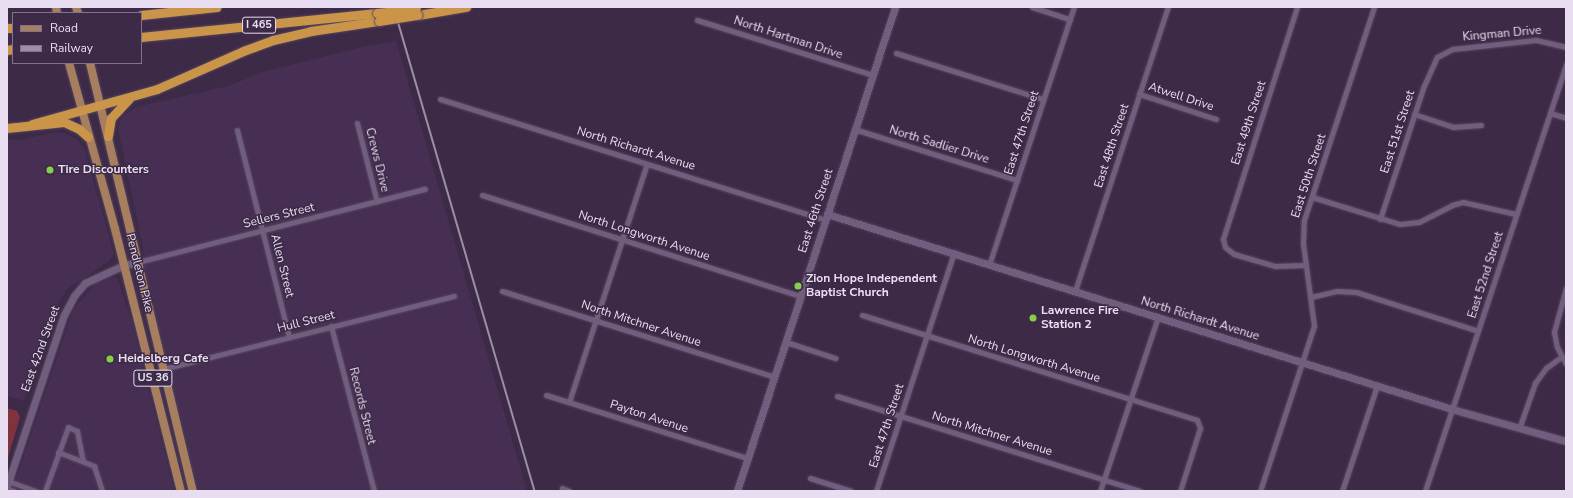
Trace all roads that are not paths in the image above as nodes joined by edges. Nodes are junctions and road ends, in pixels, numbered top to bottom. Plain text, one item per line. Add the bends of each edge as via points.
1 (218, 7) edge
2 (436, 7) edge
3 (466, 7) edge
4 (895, 7) edge
5 (1032, 7) edge
6 (1074, 7) edge
7 (1168, 7) edge
8 (1297, 7) edge
9 (1374, 7) edge
10 (417, 12) junction
11 (142, 14) edge
12 (378, 17) junction
13 (1070, 19) junction
14 (697, 20) dead end
15 (142, 36) edge
16 (1566, 47) edge
17 (896, 53) dead end
18 (1440, 55) joint
19 (69, 64) edge
20 (90, 64) edge
21 (1566, 64) edge
22 (872, 75) junction
23 (1139, 94) junction
24 (132, 97) junction
25 (1043, 99) junction
26 (440, 100) dead end
27 (100, 104) junction
28 (81, 109) junction
29 (1550, 113) junction
30 (1414, 114) junction
31 (1566, 118) edge
32 (1216, 119) dead end
33 (357, 123) dead end
34 (32, 124) junction
35 (1480, 125) dead end
36 (7, 128) edge
37 (854, 129) junction
38 (237, 130) dead end
39 (108, 136) junction
40 (88, 137) junction
41 (647, 164) junction
42 (1017, 180) junction
43 (425, 189) dead end
44 (482, 195) dead end
45 (1312, 196) junction
46 (377, 202) junction
47 (1516, 214) junction
48 (827, 217) junction
49 (1380, 219) junction
50 (263, 230) junction
51 (622, 239) junction
52 (954, 253) junction
53 (138, 262) junction
54 (124, 265) junction
55 (989, 265) junction
56 (1306, 265) junction
57 (1566, 288) edge
58 (502, 291) dead end
59 (1074, 291) junction
60 (454, 296) dead end
61 (801, 296) junction
62 (1311, 296) junction
63 (862, 315) dead end
64 (1158, 317) junction
65 (596, 320) junction
66 (331, 326) junction
67 (1478, 331) junction
68 (927, 336) junction
69 (289, 337) junction
70 (786, 342) junction
71 (1561, 357) junction
72 (835, 358) dead end
73 (1303, 362) junction
74 (1566, 364) edge
75 (163, 369) junction
76 (774, 377) junction
77 (1377, 386) junction
78 (546, 395) dead end
79 (837, 396) dead end
80 (1131, 400) junction
81 (569, 402) junction
82 (1452, 409) junction
83 (901, 417) junction
84 (1520, 426) junction
85 (1566, 441) edge
86 (58, 452) junction
87 (747, 458) junction
88 (83, 461) junction
89 (810, 478) dead end
90 (1104, 479) junction
91 (8, 486) edge
92 (562, 488) dead end
93 (14, 491) edge
94 (36, 491) edge
95 (45, 491) edge
96 (102, 491) edge
97 (181, 491) edge
98 (194, 491) edge
99 (374, 491) edge
100 (570, 491) edge
101 (736, 491) edge
102 (851, 491) edge
103 (876, 491) edge
104 (1100, 491) edge
105 (1141, 491) edge
106 (1180, 491) edge
107 (1260, 491) edge
108 (1342, 491) edge
109 (1425, 491) edge

1 - 11 highway
2 - 10 highway, I 465
3 - 10 highway
4 - 22 street, East 46th Street
5 - 13 street
6 - 13 street, East 47th Street
7 - 23 street, East 48th Street
8 - 56 street, East 49th Street via 1223,232 1225,246 1234,254 1273,266
9 - 45 street, East 50th Street
10 - 12 highway, I 465, bridge
12 - 15 highway, I 465
12 - 24 highway via 273,40
13 - 25 street, East 47th Street
14 - 22 street, North Hartman Drive
16 - 18 street, Kingman Drive via 1536,40 1452,49
17 - 25 street
18 - 30 street, East 51st Street via 1431,67
19 - 28 main road, Pendleton Pike
20 - 27 main road, Pendleton Pike / US 36
21 - 29 street, East 52nd Street
22 - 37 street, East 46th Street
23 - 32 street, Atwell Drive
23 - 59 street, East 48th Street
24 - 27 highway
24 - 39 highway via 111,118
25 - 42 street, East 47th Street
26 - 41 street, North Richardt Avenue
27 - 28 highway
27 - 39 main road, Pendleton Pike / US 36
28 - 34 highway
28 - 40 main road, Pendleton Pike
29 - 31 street
29 - 47 street, East 52nd Street
30 - 35 street via 1453,127
30 - 49 street, East 51st Street
33 - 46 street, Crews Drive
34 - 36 highway
34 - 40 highway via 64,122 79,128
37 - 42 street, North Sadlier Drive
37 - 48 street, East 46th Street
38 - 50 street, Allen Street
39 - 53 main road, Pendleton Pike / US 36
40 - 54 main road, Pendleton Pike / US 36
41 - 48 street, North Richardt Avenue
41 - 51 street
42 - 55 street, East 47th Street
43 - 46 street, Sellers Street
44 - 51 street, North Longworth Avenue
45 - 49 street
45 - 56 street, East 50th Street via 1303,230
46 - 50 street, Sellers Street
47 - 49 street via 1463,202 1414,223 1400,224
47 - 67 street, East 52nd Street
48 - 52 street, North Richardt Avenue
48 - 61 street, East 46th Street
50 - 53 street, Sellers Street
50 - 69 street, Allen Street
51 - 61 street, North Longworth Avenue
51 - 65 street
52 - 55 street, North Richardt Avenue
52 - 68 street, East 47th Street
53 - 54 street, East 42nd Street
53 - 75 main road, Pendleton Pike / US 36
54 - 91 street, East 42nd Street via 85,283 65,313
54 - 97 main road, Pendleton Pike / US 36
55 - 59 street, North Richardt Avenue
56 - 62 street, East 50th Street
57 - 71 street via 1554,332
58 - 65 street, North Mitchner Avenue
59 - 64 street, North Richardt Avenue
60 - 66 street, Hull Street
61 - 70 street, East 46th Street
62 - 67 street via 1337,291 1354,292
62 - 73 street, East 50th Street via 1314,326
63 - 68 street, North Longworth Avenue
64 - 73 street, North Richardt Avenue
64 - 80 street
65 - 76 street, North Mitchner Avenue
65 - 81 street
66 - 69 street, Hull Street
66 - 99 street, Records Street
67 - 82 street, East 52nd Street
68 - 80 street, North Longworth Avenue
68 - 83 street, East 47th Street
69 - 75 street, Hull Street
70 - 72 street
70 - 76 street, East 46th Street
71 - 74 street
71 - 84 street via 1546,368 1535,383
73 - 77 street, North Richardt Avenue
73 - 107 street, East 50th Street
75 - 98 main road, Pendleton Pike / US 36
76 - 87 street, East 46th Street
77 - 82 street, North Richardt Avenue
77 - 108 street
78 - 81 street, Payton Avenue
79 - 83 street, North Mitchner Avenue
80 - 90 street
80 - 106 street, North Longworth Avenue via 1200,421 1199,434
81 - 87 street, Payton Avenue
82 - 84 street, North Richardt Avenue
82 - 109 street, East 52nd Street
83 - 90 street, North Mitchner Avenue
83 - 103 street, East 47th Street
84 - 85 street, North Richardt Avenue
86 - 88 street
86 - 88 street via 66,430 70,427 77,433
86 - 95 street
87 - 101 street, East 46th Street
88 - 96 street via 96,469
89 - 102 street
90 - 104 street
90 - 105 street, North Mitchner Avenue
91 - 93 street
91 - 94 street
92 - 100 street

